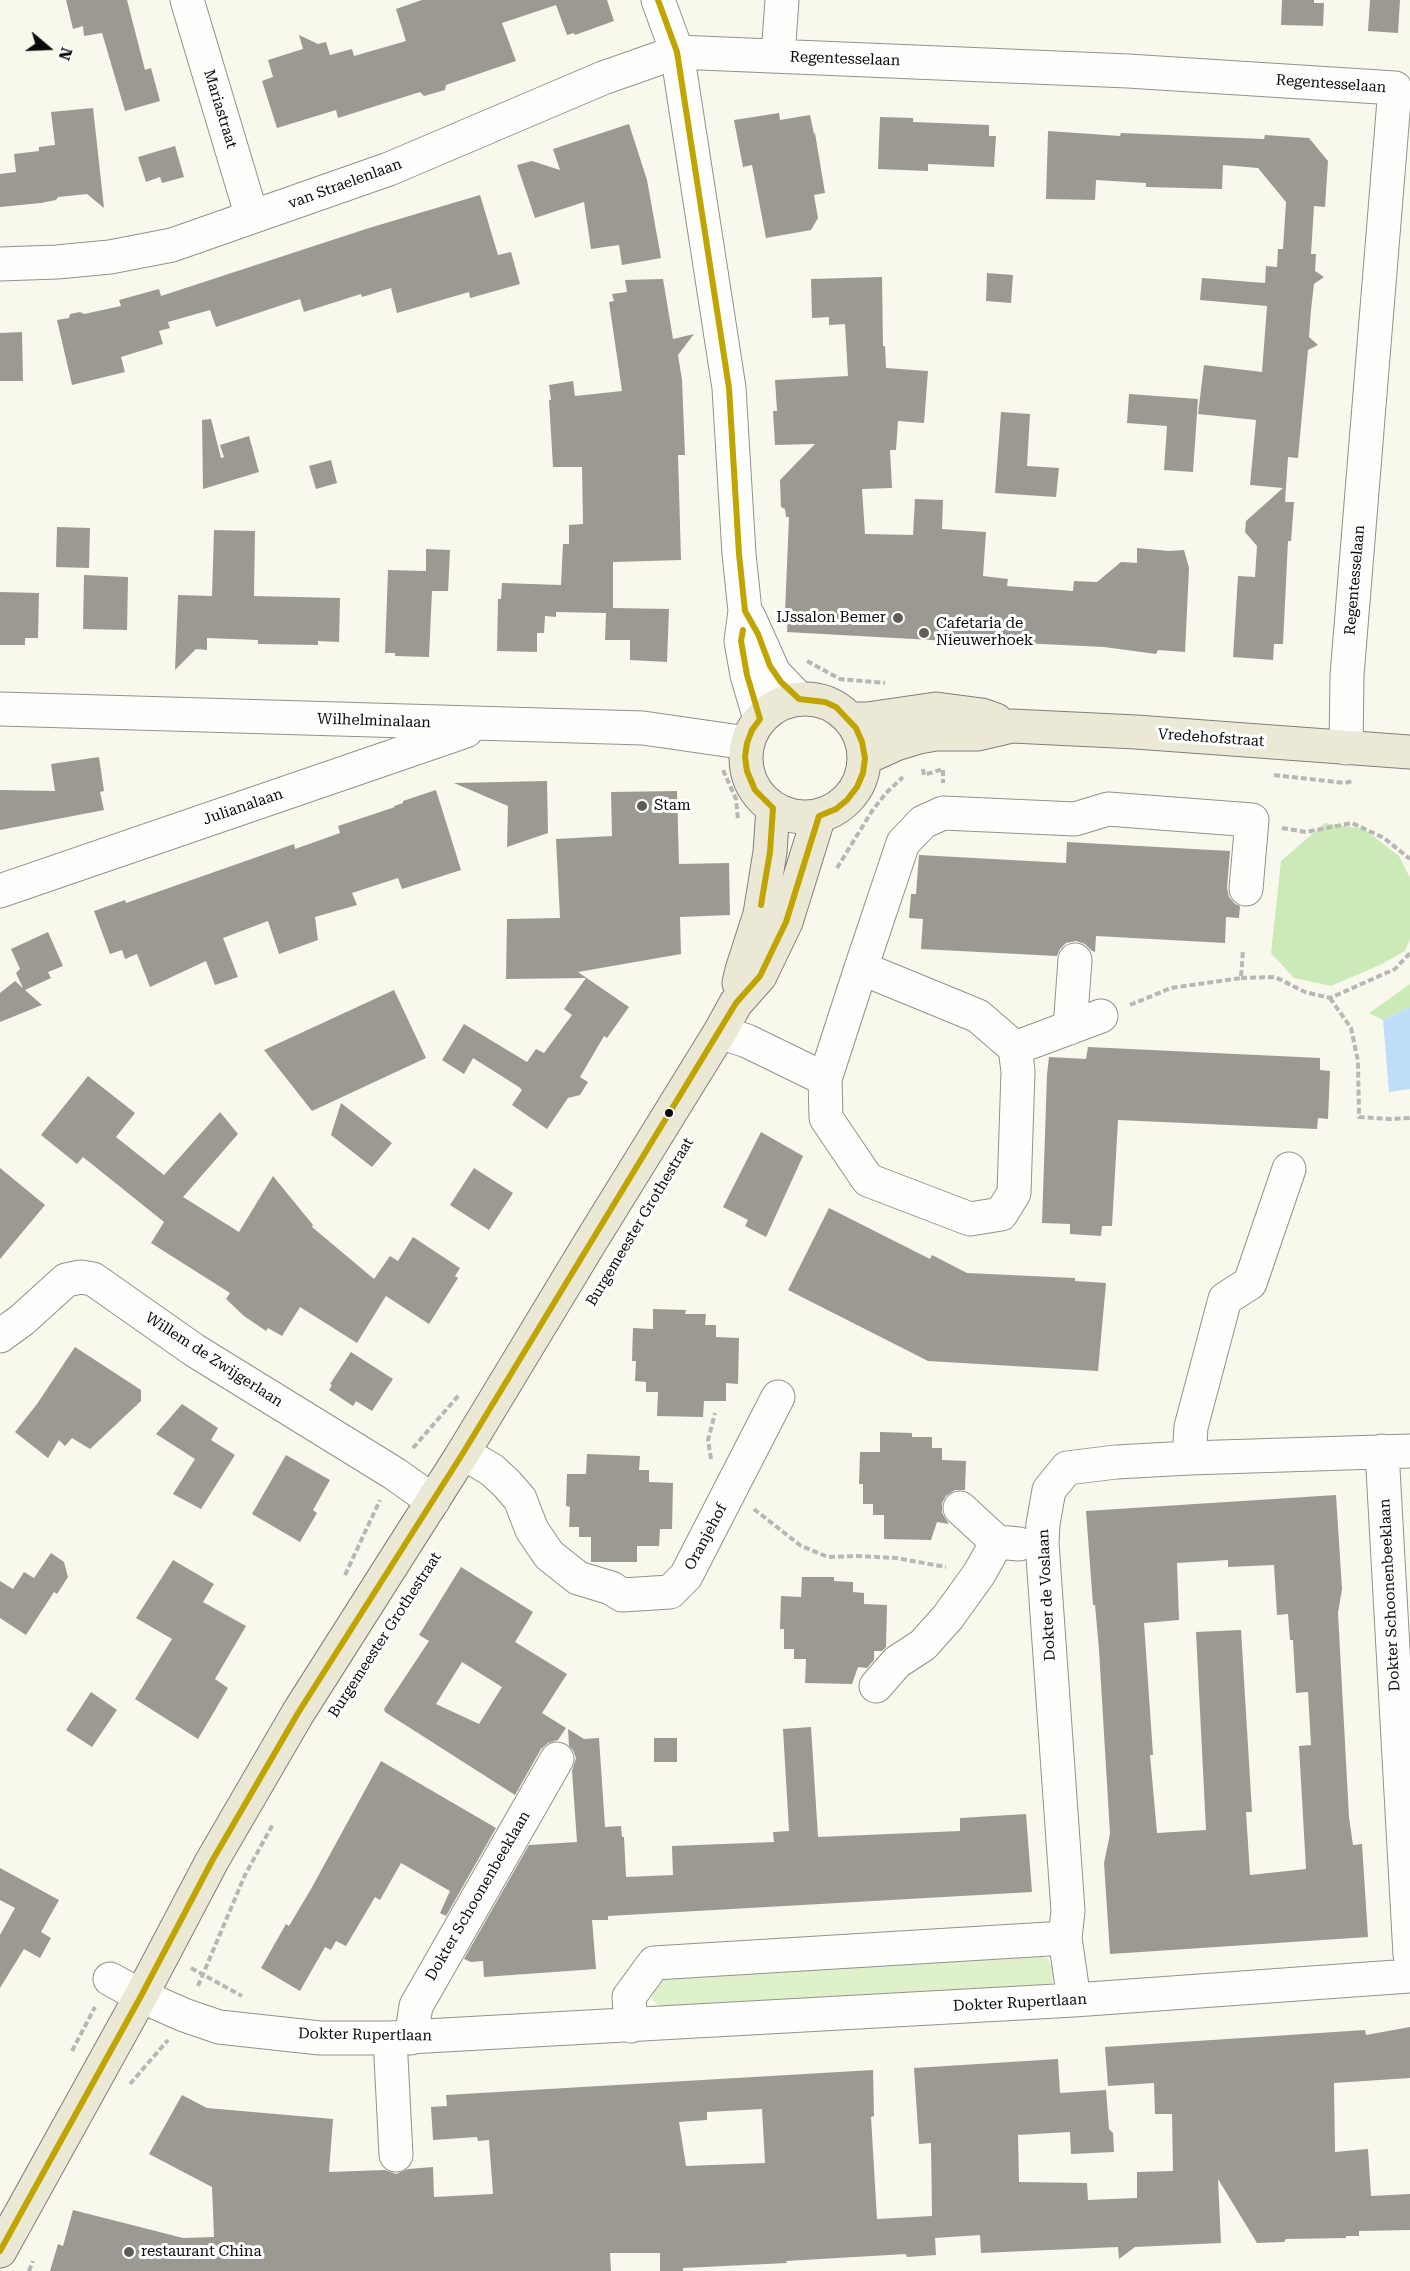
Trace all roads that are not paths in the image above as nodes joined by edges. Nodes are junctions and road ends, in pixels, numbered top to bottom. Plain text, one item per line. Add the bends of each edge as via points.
1 (187, 0) edge
2 (658, 0) edge
3 (782, 0) edge
4 (677, 52) junction
5 (778, 56) junction
6 (1402, 89) edge
7 (252, 217) junction
8 (0, 264) edge
9 (746, 610) junction
10 (799, 699) junction
11 (0, 709) edge
12 (850, 719) junction
13 (487, 724) junction
14 (1012, 726) junction
15 (742, 733) junction
16 (1346, 748) junction
17 (1410, 752) edge
18 (865, 758) junction
19 (772, 808) junction
20 (819, 816) junction
21 (1246, 889) dead end
22 (0, 891) edge
23 (1075, 960) dead end
24 (861, 968) junction
25 (736, 1003) junction
26 (1101, 1016) road end
27 (1070, 1028) junction
28 (720, 1032) junction
29 (1015, 1048) junction
30 (825, 1078) junction
31 (1289, 1169) dead end
32 (0, 1336) edge
33 (778, 1397) dead end
34 (1396, 1451) edge
35 (463, 1453) junction
36 (1189, 1458) junction
37 (433, 1501) junction
38 (960, 1508) dead end
39 (997, 1542) junction
40 (1042, 1543) junction
41 (876, 1686) dead end
42 (557, 1759) dead end
43 (1065, 1938) junction
44 (1410, 1956) edge
45 (1410, 1976) edge
46 (110, 1979) dead end
47 (141, 1996) junction
48 (1074, 2000) junction
49 (631, 2026) junction
50 (401, 2038) junction
51 (396, 2155) dead end
52 (1, 2244) edge

1 - 7 street, Mariastraat
2 - 4 street
3 - 5 street
4 - 5 street, Regentesselaan
4 - 7 street, van Straelenlaan via 603,78 389,169
4 - 9 street via 729,388
5 - 6 street, Regentesselaan via 1128,71
6 - 16 street, Regentesselaan via 1347,675
7 - 8 street, van Straelenlaan via 172,245 110,257
9 - 10 street via 774,673
9 - 15 street via 741,641 747,675
10 - 12 main road via 825,702
10 - 15 main road via 770,710
11 - 13 street, Wilhelminalaan
12 - 14 main road, Vredehofstraat via 936,709 982,715
12 - 18 main road
13 - 15 street, Wilhelminalaan
13 - 22 street, Julianalaan
14 - 16 main road, Vredehofstraat
14 - 18 main road, Vredehofstraat via 978,734 919,737
15 - 19 main road via 750,781
16 - 17 main road, Vredehofstraat
18 - 20 main road via 857,788 836,809
19 - 20 main road via 803,818
19 - 25 main road via 760,914
20 - 25 main road via 786,922 760,976
21 - 24 street via 1252,820 1108,809 1075,819 943,813 923,822 903,843
23 - 27 street
24 - 29 street via 978,1016
24 - 30 street
25 - 28 main road, Burgemeester Grothestraat
26 - 27 street
27 - 29 street
28 - 30 street
28 - 35 main road, Burgemeester Grothestraat
29 - 30 street via 1018,1071 1014,1193 1001,1214 970,1219 868,1180 826,1118
31 - 36 street via 1250,1283 1226,1299 1191,1427
32 - 37 street, Willem de Zwijgerlaan via 66,1280 93,1279 194,1350
33 - 35 street, Oranjehof via 686,1576 670,1592 622,1595 578,1578 549,1555 532,1530 520,1499 492,1470
34 - 36 street, Dokter de Voslaan
34 - 44 street, Dokter Schoonenbeeklaan
35 - 37 main road, Burgemeester Grothestraat
36 - 40 street, Dokter de Voslaan via 1067,1468 1049,1490
37 - 47 main road, Burgemeester Grothestraat via 298,1713 212,1861
38 - 39 street
39 - 40 street
39 - 41 street via 948,1617
40 - 43 street, Dokter de Voslaan via 1068,1911
42 - 50 street, Dokter Schoonenbeeklaan
43 - 48 street, Dokter de Voslaan
43 - 49 street via 654,1963 629,1997
45 - 48 street, Dokter Rupertlaan
46 - 47 street, Dokter Rupertlaan
47 - 50 street, Dokter Rupertlaan via 219,2027 320,2037
47 - 52 main road, Burgemeester Grothestraat
48 - 49 street, Dokter Rupertlaan
49 - 50 street, Dokter Rupertlaan
50 - 51 street, Dokter Schoonenbeeklaan

